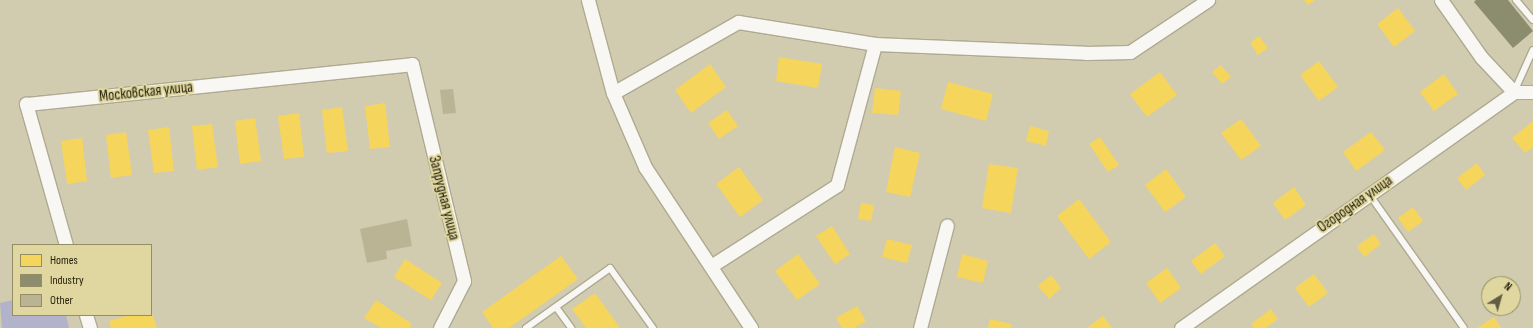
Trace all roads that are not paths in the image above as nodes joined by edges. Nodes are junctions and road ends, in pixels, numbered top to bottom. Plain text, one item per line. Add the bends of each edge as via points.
1 (588, 0) edge
2 (1208, 0) edge
3 (1441, 0) edge
4 (1516, 0) edge
5 (1533, 20) edge
6 (875, 44) junction
7 (1533, 50) edge
8 (412, 64) joint
9 (1514, 92) junction
10 (1533, 92) edge
11 (614, 93) junction
12 (1369, 193) junction
13 (946, 225) dead end
14 (66, 244) edge
15 (711, 266) junction
16 (556, 307) junction
17 (86, 316) edge
18 (90, 328) edge
19 (440, 328) edge
20 (526, 328) edge
21 (570, 328) edge
22 (654, 328) edge
23 (752, 328) edge
24 (920, 328) edge
25 (1181, 328) edge
26 (1464, 328) edge

1 - 11 street
2 - 6 street via 1130,52 1086,53
3 - 9 street via 1481,57
4 - 5 lane
6 - 11 street via 738,22
6 - 15 street via 837,185
7 - 9 lane
8 - 14 street, Московская улица via 26,104
8 - 19 street, Запрудная улица via 464,281
9 - 10 street
9 - 12 street, Огородная улица
11 - 15 street via 645,167
12 - 25 street, Огородная улица
12 - 26 lane
13 - 24 street
15 - 23 street
16 - 20 lane
16 - 21 lane
16 - 22 lane via 610,268
17 - 18 street

